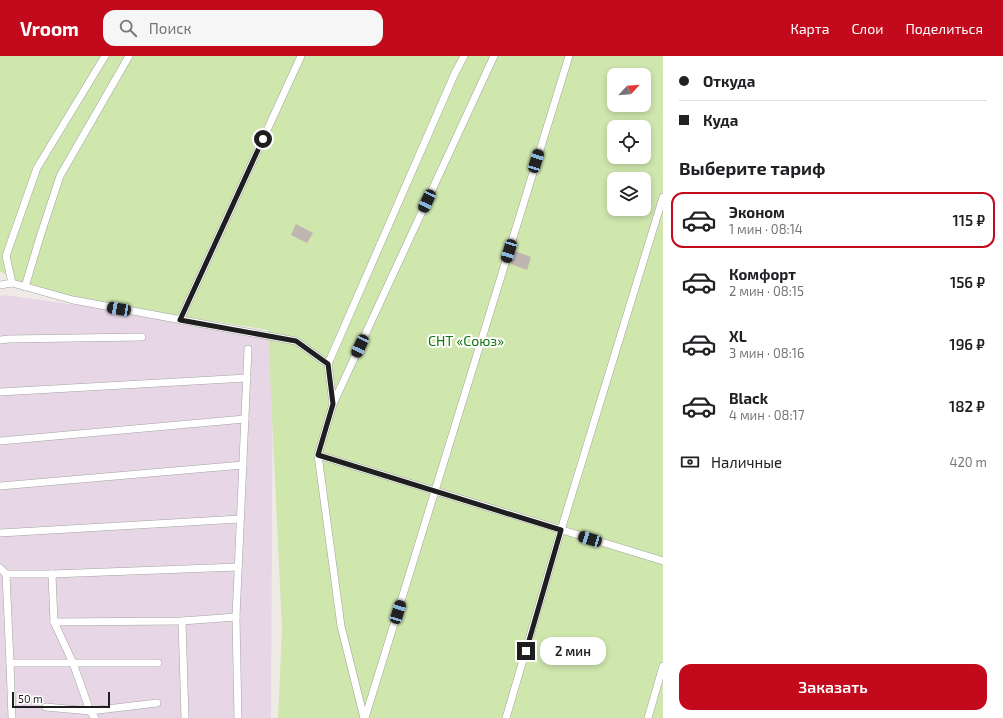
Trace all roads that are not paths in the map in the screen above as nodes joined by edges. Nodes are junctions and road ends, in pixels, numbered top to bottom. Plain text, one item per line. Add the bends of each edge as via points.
1 (105, 56) edge
2 (129, 56) edge
3 (301, 56) edge
4 (464, 56) edge
5 (494, 56) edge
6 (569, 56) edge
7 (663, 197) edge
8 (0, 250) edge
9 (6, 256) junction
10 (12, 283) junction
11 (0, 285) edge
12 (25, 287) junction
13 (180, 320) junction
14 (142, 337) dead end
15 (0, 340) edge
16 (248, 349) dead end
17 (328, 364) junction
18 (247, 378) junction
19 (0, 392) edge
20 (333, 404) junction
21 (245, 419) junction
22 (0, 441) edge
23 (318, 455) junction
24 (243, 465) junction
25 (0, 486) edge
26 (435, 491) junction
27 (240, 520) junction
28 (561, 530) junction
29 (0, 533) edge
30 (663, 561) edge
31 (238, 567) junction
32 (0, 568) edge
33 (6, 574) junction
34 (52, 574) junction
35 (236, 617) junction
36 (182, 621) junction
37 (54, 622) junction
38 (10, 662) junction
39 (72, 663) junction
40 (158, 663) dead end
41 (663, 666) edge
42 (157, 703) dead end
43 (46, 707) dead end
44 (90, 710) junction
45 (12, 718) edge
46 (94, 718) edge
47 (185, 718) edge
48 (238, 718) edge
49 (365, 718) edge
50 (506, 718) edge
51 (648, 718) edge

1 - 9 lane via 38,168
2 - 12 lane via 60,176
3 - 13 lane
4 - 17 lane
5 - 20 lane
6 - 26 lane
7 - 28 lane
8 - 9 lane
9 - 10 lane
10 - 11 lane
10 - 12 lane
12 - 13 lane via 72,300
13 - 17 lane via 296,341
14 - 15 lane
16 - 18 lane
17 - 20 lane
18 - 19 lane
18 - 21 lane
20 - 23 lane
21 - 22 lane
21 - 24 lane
23 - 26 lane
23 - 49 lane via 341,626
24 - 25 lane
24 - 27 lane
26 - 28 lane
26 - 49 lane
27 - 29 lane
27 - 31 lane
28 - 30 lane
28 - 50 lane
31 - 34 lane
31 - 35 lane
32 - 33 lane
33 - 34 lane
33 - 38 lane
34 - 37 lane
35 - 36 lane
35 - 48 lane
36 - 37 lane
36 - 47 lane
37 - 39 lane
38 - 39 lane
38 - 45 lane
39 - 40 lane
39 - 44 lane
41 - 51 lane
42 - 44 lane
43 - 44 lane
44 - 46 lane

